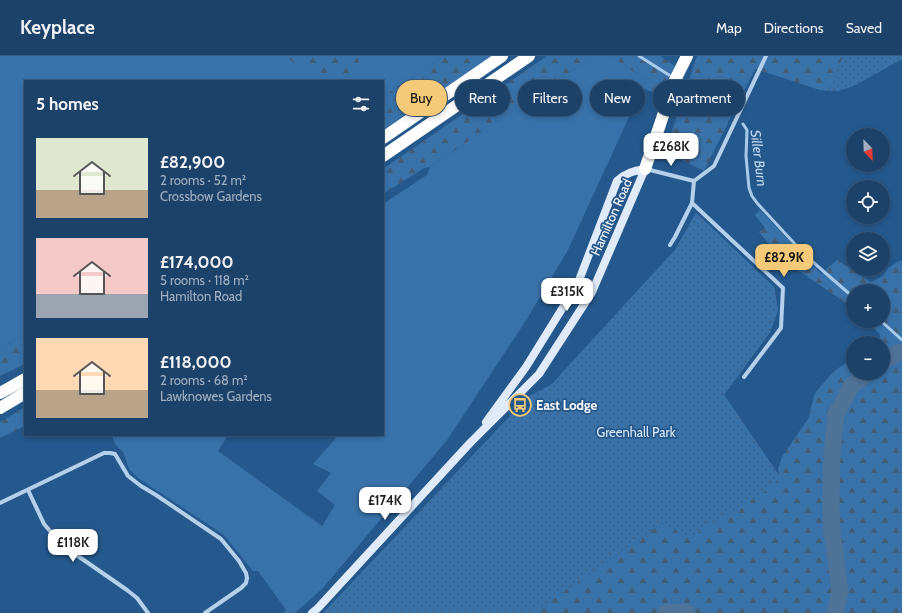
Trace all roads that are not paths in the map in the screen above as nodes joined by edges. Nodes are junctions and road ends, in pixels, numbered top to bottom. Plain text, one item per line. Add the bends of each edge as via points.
1 (502, 56) edge
2 (528, 56) edge
3 (687, 56) edge
4 (766, 56) edge
5 (384, 137) edge
6 (384, 155) edge
7 (645, 169) junction
8 (694, 181) junction
9 (692, 203) junction
10 (670, 245) dead end
11 (744, 377) dead end
12 (24, 380) edge
13 (0, 393) edge
14 (24, 394) edge
15 (0, 408) edge
16 (470, 443) junction
17 (28, 490) junction
18 (0, 503) edge
19 (148, 613) edge
20 (205, 613) edge
21 (312, 613) edge

1 - 5 highway
2 - 6 highway
3 - 7 highway via 675,80
4 - 8 street via 714,166
7 - 8 street
7 - 16 main road, Hamilton Road via 592,292 539,374
7 - 16 main road, Hamilton Road via 634,170 617,181 578,283 526,367
8 - 9 street
9 - 10 street
9 - 11 street via 783,288 781,328
12 - 13 highway
14 - 15 highway
16 - 21 main road, Hamilton Road
17 - 18 street
17 - 19 street via 44,524 62,545 127,590
17 - 20 street via 104,453 115,454 128,476 134,481 221,538 246,573 248,578 241,588

